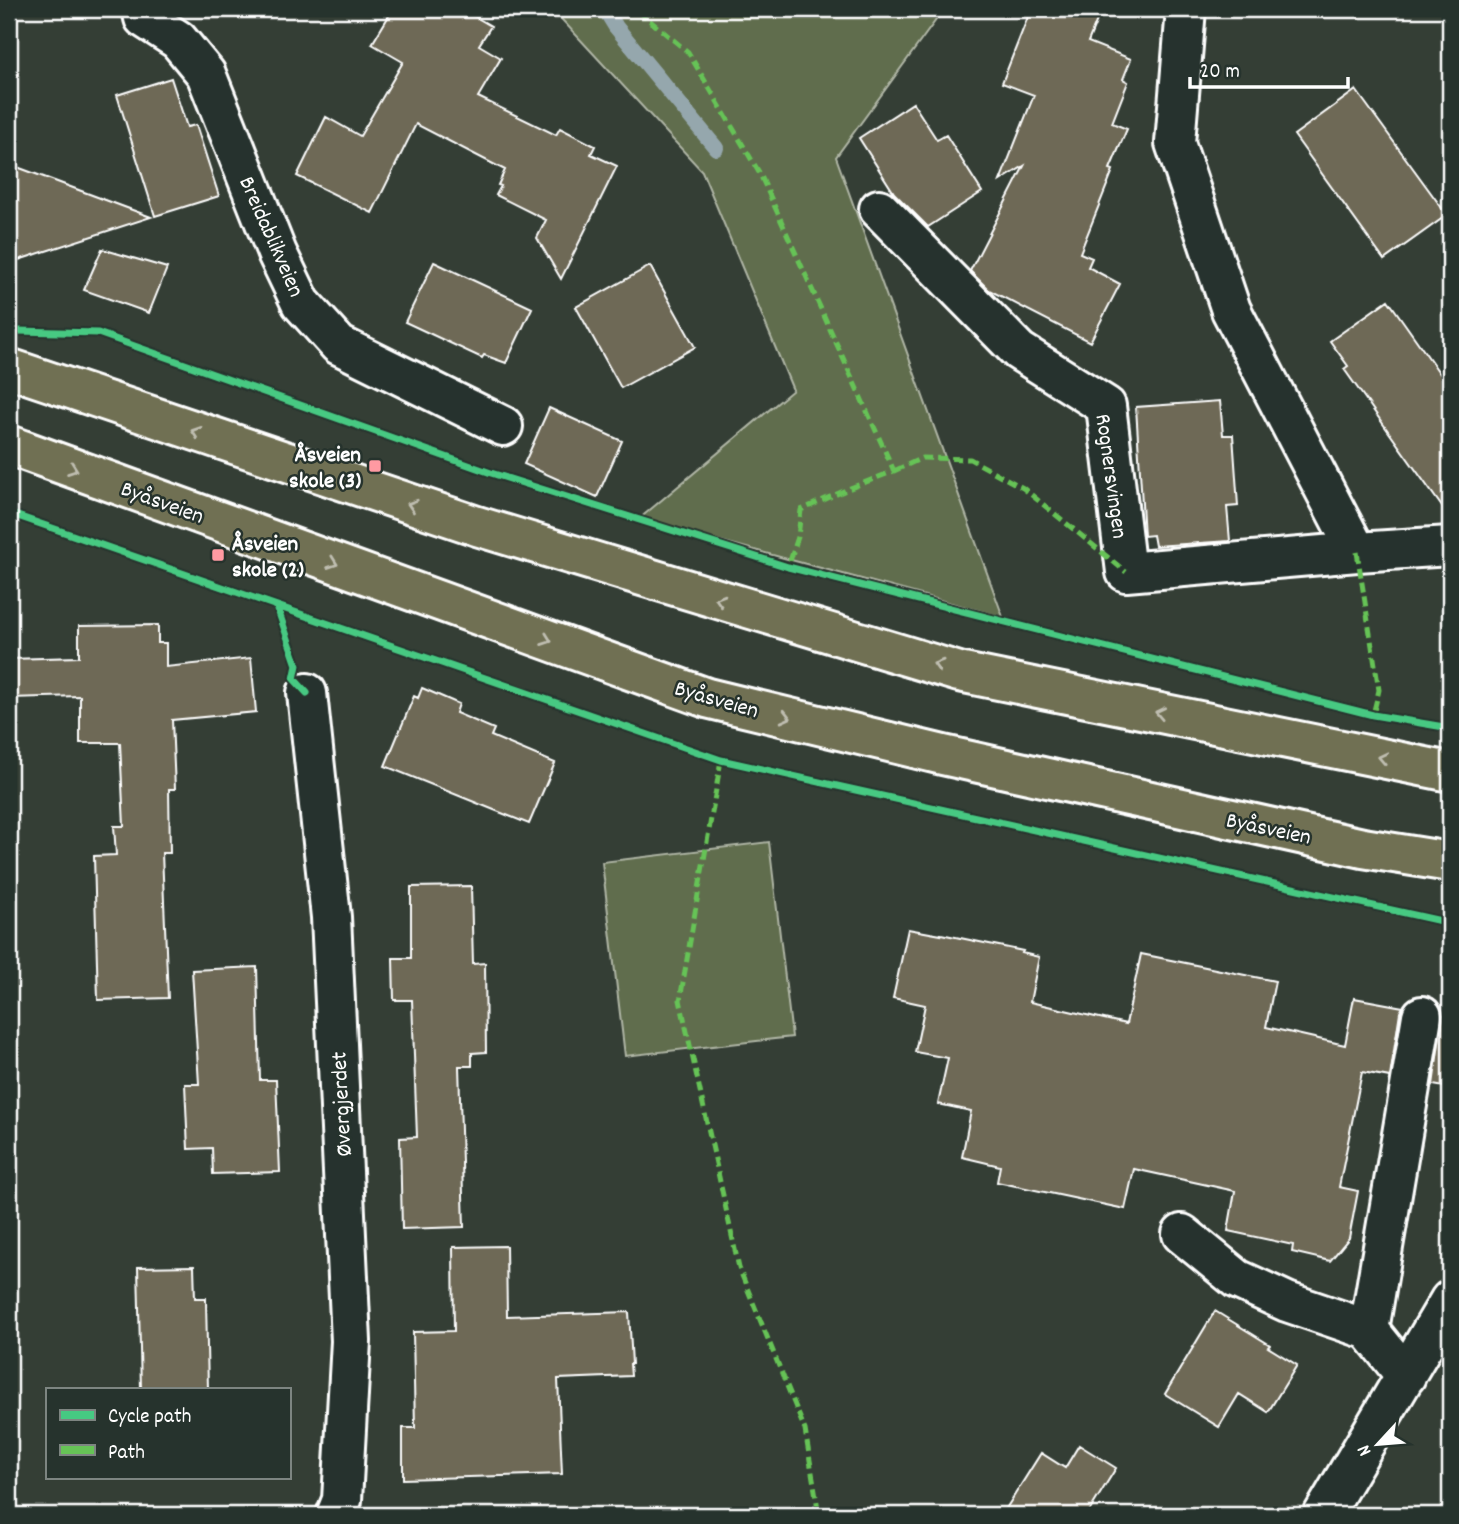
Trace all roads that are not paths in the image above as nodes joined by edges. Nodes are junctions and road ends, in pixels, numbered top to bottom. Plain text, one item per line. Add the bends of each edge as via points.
1 (142, 9) edge
2 (1186, 9) edge
3 (879, 209) dead end
4 (9, 369) edge
5 (503, 426) dead end
6 (9, 445) edge
7 (1450, 546) edge
8 (1357, 552) junction
9 (307, 693) dead end
10 (1450, 772) edge
11 (1450, 862) edge
12 (1422, 1016) dead end
13 (1182, 1234) dead end
14 (1450, 1300) edge
15 (1369, 1330) junction
16 (1406, 1376) junction
17 (336, 1515) edge
18 (1323, 1515) edge

1 - 5 street, Breidablikveien via 144,18 178,40 206,74 301,303 340,345
2 - 8 street via 1175,143 1231,310
3 - 8 street, Rognersvingen via 1019,351 1106,406 1126,572
10 -> 4 main road via 959,672 477,526
6 -> 11 main road, Byåsveien via 707,698 1322,839
7 - 8 street, Rognersvingen
9 - 17 street, Øvergjerdet via 331,916 351,1341 342,1500
12 - 15 street
13 - 15 street via 1237,1279
14 - 16 street
15 - 16 street
16 - 18 street

